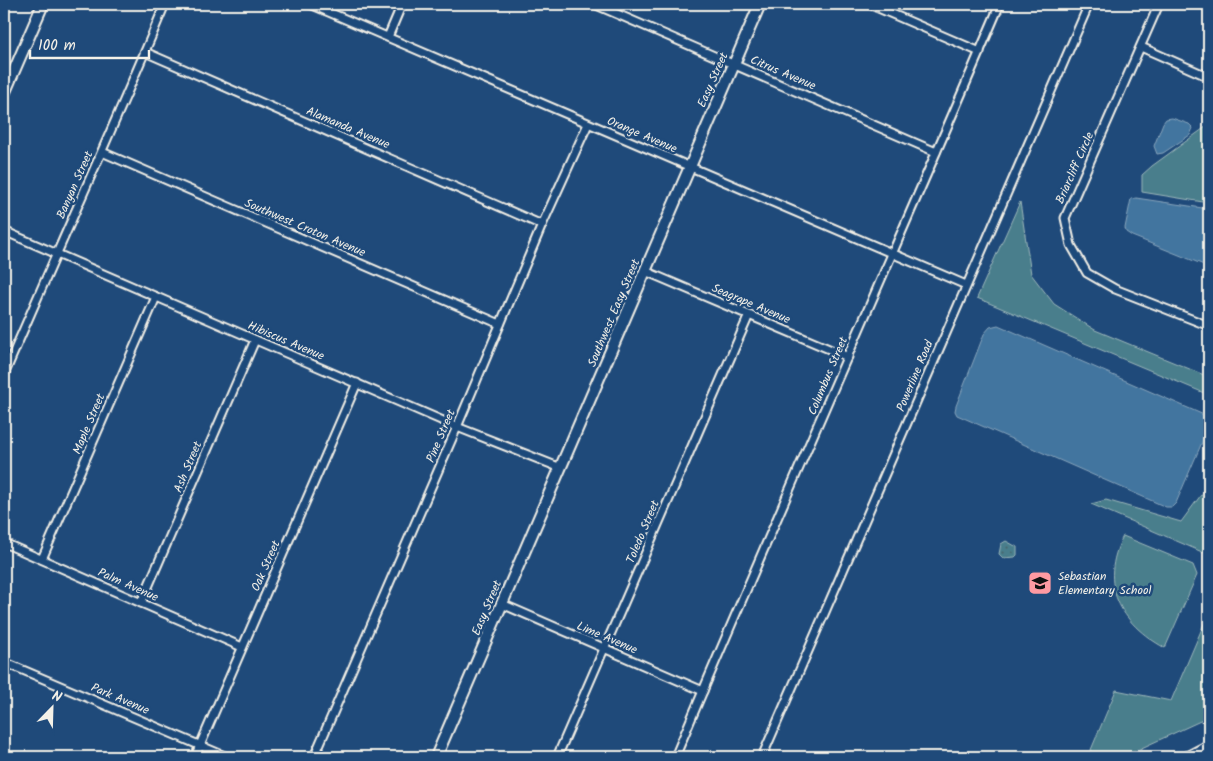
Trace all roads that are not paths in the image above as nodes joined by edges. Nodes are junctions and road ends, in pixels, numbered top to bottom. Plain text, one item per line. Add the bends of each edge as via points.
1 (43, 4) edge
2 (164, 4) edge
3 (310, 4) edge
4 (402, 4) edge
5 (594, 4) edge
6 (760, 4) edge
7 (869, 4) edge
8 (1000, 4) edge
9 (1089, 4) edge
10 (1159, 4) edge
11 (882, 6) edge
12 (388, 37) junction
13 (1141, 47) junction
14 (145, 52) junction
15 (980, 52) junction
16 (734, 64) junction
17 (1209, 77) edge
18 (4, 94) edge
19 (588, 124) junction
20 (102, 152) junction
21 (936, 152) junction
22 (689, 167) junction
23 (542, 225) junction
24 (4, 231) edge
25 (56, 253) junction
26 (891, 253) junction
27 (645, 271) junction
28 (966, 285) junction
29 (156, 297) junction
30 (749, 315) junction
31 (500, 324) junction
32 (1209, 326) edge
33 (255, 340) junction
34 (848, 357) junction
35 (4, 375) edge
36 (357, 383) junction
37 (457, 427) junction
38 (560, 468) junction
39 (4, 543) edge
40 (42, 559) junction
41 (141, 603) junction
42 (502, 604) junction
43 (242, 647) junction
44 (604, 649) junction
45 (4, 662) edge
46 (703, 691) junction
47 (200, 746) junction
48 (1209, 746) edge
49 (196, 757) edge
50 (227, 757) edge
51 (314, 757) edge
52 (436, 757) edge
53 (557, 757) edge
54 (675, 757) edge
55 (762, 757) edge
56 (1188, 757) edge

1 - 18 street
2 - 14 street, Banyan Street
3 - 12 street, Orange Avenue
4 - 12 street
5 - 16 street, Citrus Avenue
6 - 16 street, Easy Street
7 - 11 street
8 - 15 street, Columbus Street
9 - 28 street, Powerline Road
10 - 13 street, Briarcliff Circle
11 - 15 street
12 - 19 street, Orange Avenue
13 - 17 street
13 - 32 street, Briarcliff Circle via 1065,218 1071,245 1087,273 1116,289
14 - 20 street, Banyan Street
14 - 23 street, Alamanda Avenue
15 - 21 street, Columbus Street
16 - 21 street, Citrus Avenue
16 - 22 street, Easy Street
19 - 22 street, Orange Avenue
19 - 23 street, Pine Street
20 - 25 street, Banyan Street
20 - 31 street, Southwest Croton Avenue
21 - 26 street, Columbus Street
22 - 26 street, Orange Avenue
22 - 27 street, Southwest Easy Street
23 - 31 street, Pine Street
24 - 25 street, Hibiscus Avenue
25 - 29 street, Hibiscus Avenue
25 - 35 street, Banyan Street
26 - 28 street, Orange Avenue
26 - 34 street, Columbus Street
27 - 30 street, Seagrape Avenue
27 - 38 street, Southwest Easy Street
28 - 55 street, Powerline Road
29 - 33 street, Hibiscus Avenue
29 - 40 street, Maple Street
30 - 34 street, Seagrape Avenue
30 - 44 street, Toledo Street
31 - 37 street, Pine Street
33 - 36 street, Hibiscus Avenue
33 - 41 street, Ash Street
34 - 46 street, Columbus Street
36 - 37 street, Hibiscus Avenue
36 - 43 street, Oak Street
37 - 38 street, Hibiscus Avenue
37 - 51 street, Pine Street
38 - 42 street, Easy Street
39 - 40 street, Palm Avenue
40 - 41 street, Palm Avenue
41 - 43 street, Palm Avenue
42 - 44 street, Lime Avenue
42 - 52 street, Easy Street
43 - 47 street, Oak Street
44 - 46 street, Lime Avenue
44 - 53 street, Toledo Street
45 - 47 street, Park Avenue
46 - 54 street, Columbus Street
47 - 49 street, Oak Street
47 - 50 street, Park Avenue
48 - 56 street

